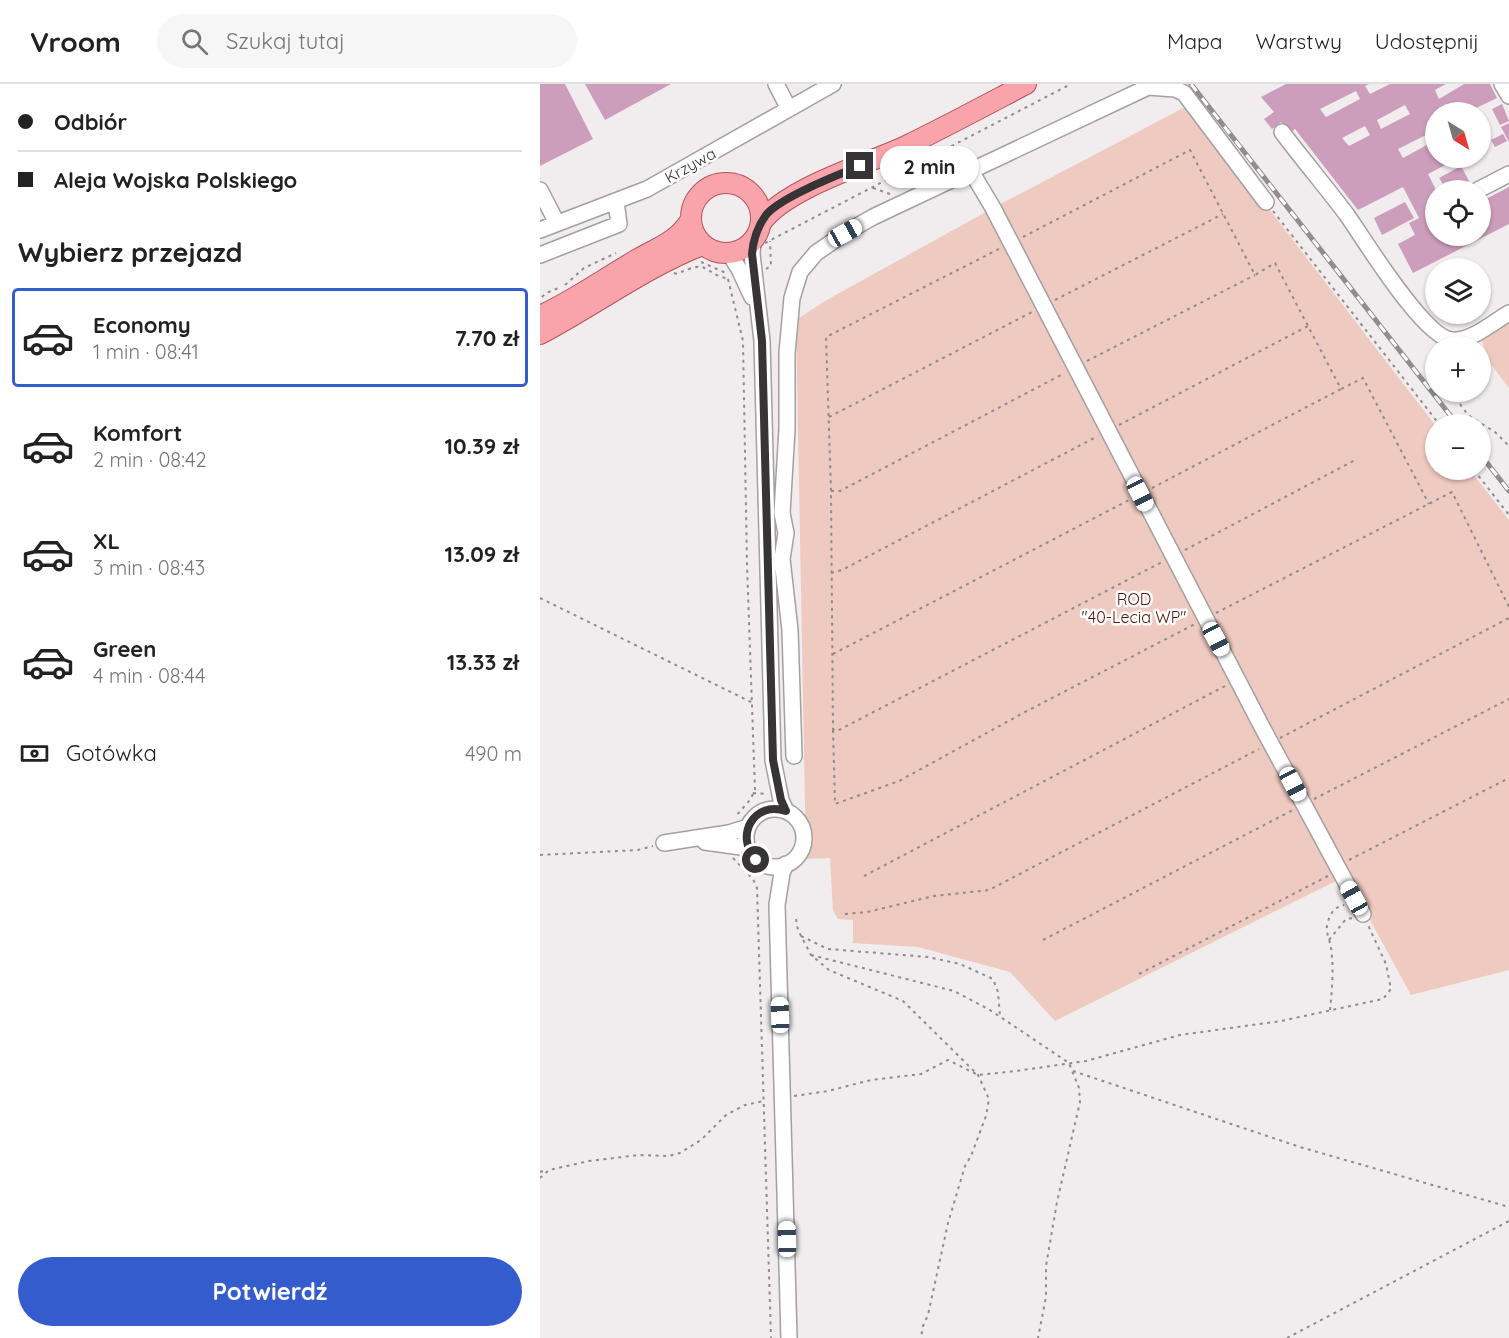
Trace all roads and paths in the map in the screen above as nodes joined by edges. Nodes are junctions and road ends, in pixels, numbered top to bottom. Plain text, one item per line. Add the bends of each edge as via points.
1 (776, 84) edge
2 (833, 84) edge
3 (1026, 84) edge
4 (1071, 84) edge
5 (1502, 84) edge
6 (1509, 96) edge
7 (789, 109) junction
8 (1281, 132) dead end
9 (971, 171) junction
10 (1509, 174) edge
11 (822, 181) junction
12 (1491, 183) edge
13 (872, 187) junction
14 (540, 190) edge
15 (748, 190) junction
16 (907, 200) junction
17 (616, 202) junction
18 (1266, 202) joint
19 (1223, 214) junction
20 (690, 221) junction
21 (557, 223) junction
22 (540, 230) edge
23 (761, 234) junction
24 (1011, 243) junction
25 (702, 245) junction
26 (729, 253) junction
27 (540, 255) edge
28 (727, 273) dead end
29 (1255, 275) junction
30 (733, 298) dead end
31 (1044, 306) junction
32 (758, 311) junction
33 (1509, 313) edge
34 (540, 316) edge
35 (1308, 326) junction
36 (540, 334) edge
37 (1075, 367) junction
38 (1341, 389) junction
39 (1458, 402) edge
40 (1431, 414) edge
41 (827, 418) junction
42 (787, 429) junction
43 (763, 430) junction
44 (1108, 431) junction
45 (1509, 446) edge
46 (1357, 459) dead end
47 (1482, 480) edge
48 (831, 491) junction
49 (1140, 494) junction
50 (1429, 504) junction
51 (1509, 515) edge
52 (1173, 556) junction
53 (831, 573) junction
54 (540, 598) edge
55 (1509, 607) edge
56 (1205, 618) junction
57 (1509, 618) edge
58 (832, 654) junction
59 (1237, 680) junction
60 (1509, 699) edge
61 (753, 703) dead end
62 (832, 729) junction
63 (1270, 743) junction
64 (794, 756) dead end
65 (773, 760) junction
66 (1509, 778) edge
67 (1304, 805) junction
68 (786, 811) junction
69 (762, 812) junction
70 (748, 827) junction
71 (690, 840) junction
72 (664, 843) joint
73 (748, 848) junction
74 (540, 855) edge
75 (786, 864) junction
76 (766, 865) junction
77 (1337, 867) junction
78 (864, 876) dead end
79 (777, 905) junction
80 (845, 914) dead end
81 (796, 919) dead end
82 (1366, 920) junction
83 (801, 936) junction
84 (1043, 940) dead end
85 (1329, 940) junction
86 (812, 954) junction
87 (1139, 974) dead end
88 (1330, 1010) junction
89 (1000, 1016) junction
90 (1069, 1063) junction
91 (1073, 1071) junction
92 (978, 1075) junction
93 (783, 1098) junction
94 (764, 1101) dead end
95 (549, 1170) junction
96 (540, 1172) edge
97 (540, 1178) edge
98 (1509, 1207) edge
99 (1509, 1221) edge
100 (789, 1338) edge
101 (921, 1338) edge
102 (1038, 1338) edge
103 (1287, 1338) edge

1 - 7 street
2 - 7 street, Krzywa
3 - 11 main road via 906,146
4 - 13 path
5 - 6 street
7 - 17 street, Krzywa via 656,184
8 - 33 street via 1347,216 1392,283 1436,333 1458,340
9 - 16 street
9 - 18 street via 1139,90 1175,88 1190,100
9 - 24 street
10 - 12 street
11 - 15 main road via 768,195
11 - 23 main road via 775,207
13 - 16 path
13 - 23 path
14 - 21 street
15 - 20 main road via 730,182 709,186 694,201
15 - 23 main road via 760,208
16 - 42 street via 845,233 816,253 800,272 792,298 789,331
17 - 21 street, Krzywa
17 - 27 street via 619,224
18 - 40 path
19 - 24 path via 1190,150
19 - 29 path
19 - 31 path
20 - 25 main road
20 - 34 main road via 672,241
21 - 22 street, Krzywa
23 - 26 main road via 742,249
23 - 32 street via 752,254
24 - 31 street
24 - 41 path via 826,337
25 - 26 main road via 715,252
25 - 36 main road via 649,269
26 - 32 street
28 - 30 path
29 - 35 path via 1275,263
29 - 37 path
31 - 37 street
31 - 41 path
32 - 43 street
35 - 38 path
35 - 44 path
37 - 44 street
37 - 48 path via 840,491
38 - 49 path
38 - 50 path via 1364,378
39 - 45 path via 1468,415
41 - 48 path
42 - 43 street
42 - 64 street via 782,559 790,630
43 - 65 street
44 - 49 street
44 - 53 path
46 - 52 path
47 - 51 path
48 - 53 path
49 - 52 street
49 - 58 path
50 - 55 path via 1452,492
50 - 56 path
52 - 56 street
52 - 62 path via 837,731
53 - 58 path
54 - 61 path
56 - 59 street
56 - 62 path via 899,781 835,804
57 - 63 path
58 - 62 path
59 - 63 street
59 - 78 path
60 - 67 path
63 - 67 street
63 - 80 path via 989,890 934,896
65 - 68 street
65 - 69 street via 767,803
66 - 77 path
67 - 77 street
67 - 84 path
68 - 69 street
68 - 75 street via 799,822 803,840 799,853
69 - 70 street
70 - 71 street
70 - 73 street
71 - 72 street
71 - 73 street
72 - 74 path via 638,850
73 - 76 street via 756,860
75 - 76 street
75 - 79 street
76 - 79 street
77 - 82 street
77 - 87 path via 1331,874
79 - 93 street
81 - 83 path
82 - 85 path via 1346,920
82 - 85 path via 1350,902 1336,907 1327,928
82 - 88 path via 1386,964 1391,989 1383,999
83 - 86 path
83 - 89 path via 828,949 928,957 960,964 993,978
85 - 88 path via 1333,983
86 - 89 path via 954,991
86 - 92 path via 829,970 903,1001
88 - 90 path via 1180,1035
89 - 90 path
90 - 91 path
90 - 92 path
91 - 98 path via 1300,1147
91 - 102 path via 1080,1102 1057,1202
92 - 93 path via 948,1060 921,1074
92 - 101 path via 989,1099 986,1116 965,1166 948,1223
93 - 100 street
94 - 95 path via 726,1115 681,1153 589,1161
95 - 96 path
95 - 97 path
99 - 103 path

